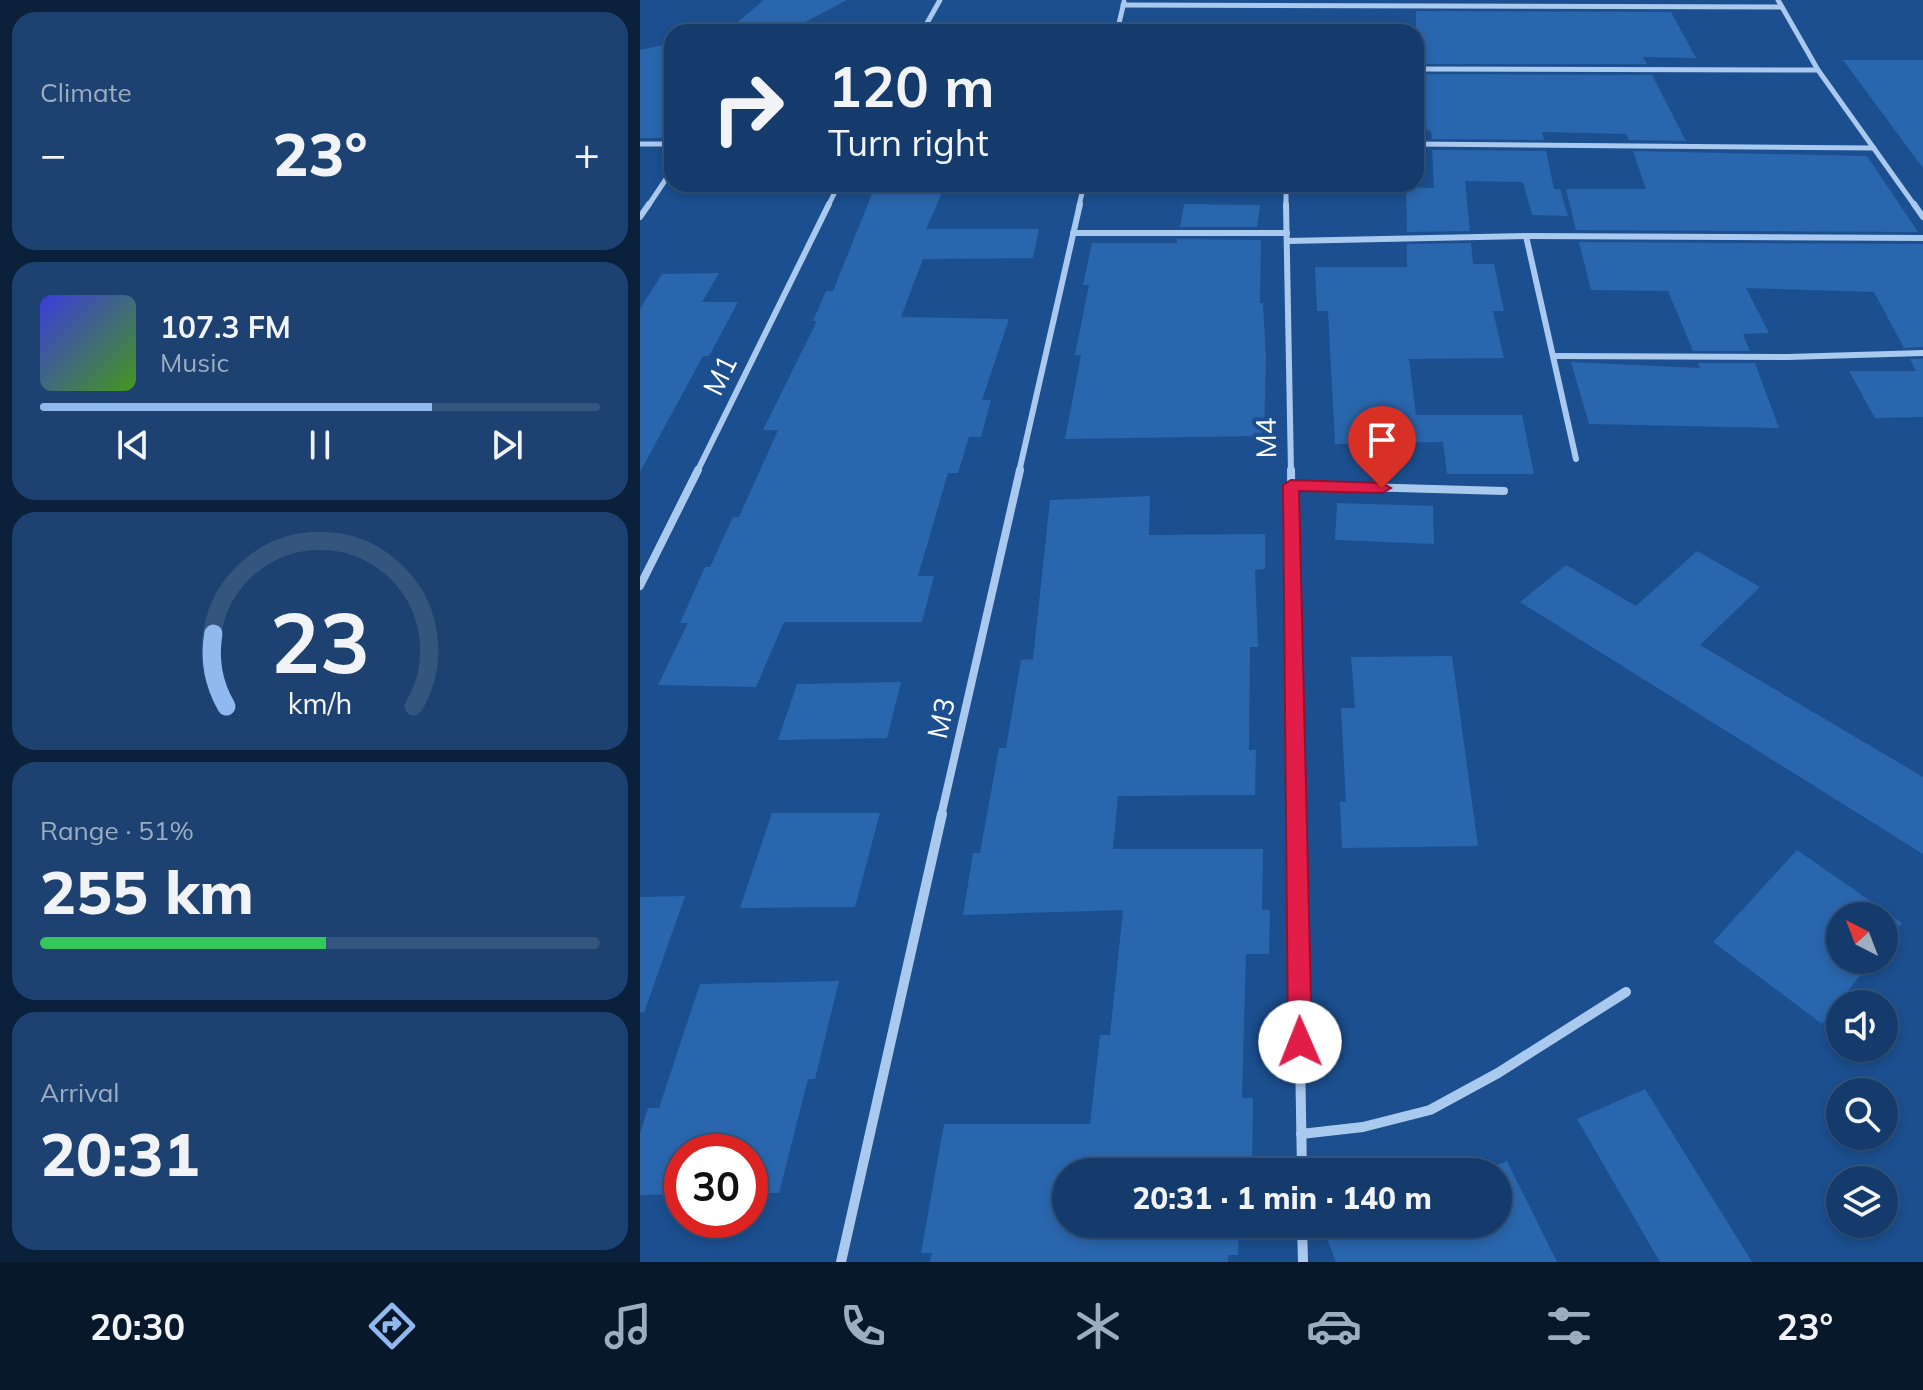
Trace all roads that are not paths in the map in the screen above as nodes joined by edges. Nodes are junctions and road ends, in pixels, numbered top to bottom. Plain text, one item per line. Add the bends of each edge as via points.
1 (940, 0) edge
2 (1778, 0) edge
3 (1124, 3) edge
4 (1782, 7) junction
5 (926, 24) edge
6 (1119, 24) edge
7 (1424, 69) edge
8 (1818, 70) junction
9 (640, 144) edge
10 (664, 144) edge
11 (1424, 144) edge
12 (1874, 148) junction
13 (664, 182) edge
14 (835, 192) edge
15 (1082, 192) edge
16 (1286, 192) edge
17 (640, 217) edge
18 (1923, 217) edge
19 (1073, 233) junction
20 (1526, 236) junction
21 (1287, 237) junction
22 (1923, 238) edge
23 (1923, 353) edge
24 (1554, 356) junction
25 (1576, 459) dead end
26 (1291, 485) junction
27 (1504, 491) dead end
28 (640, 586) edge
29 (1626, 992) dead end
30 (1301, 1134) junction
31 (1302, 1158) edge
32 (1302, 1238) edge
33 (841, 1262) edge
34 (1303, 1262) edge

1 - 5 street
2 - 4 street
3 - 4 street
3 - 6 street
4 - 8 street
7 - 8 street
8 - 12 street
9 - 10 street
11 - 12 street
12 - 18 street
13 - 17 street
14 - 28 street, M1
15 - 19 street, M3
16 - 21 street, M4
19 - 21 street
19 - 33 street, M3
20 - 21 street
20 - 22 street
20 - 24 street
21 - 26 street, M4
23 - 24 street
24 - 25 street
26 - 27 street
26 - 30 street, M4
29 - 30 street via 1430,1110 1363,1127
30 - 31 street, M4
32 - 34 street

